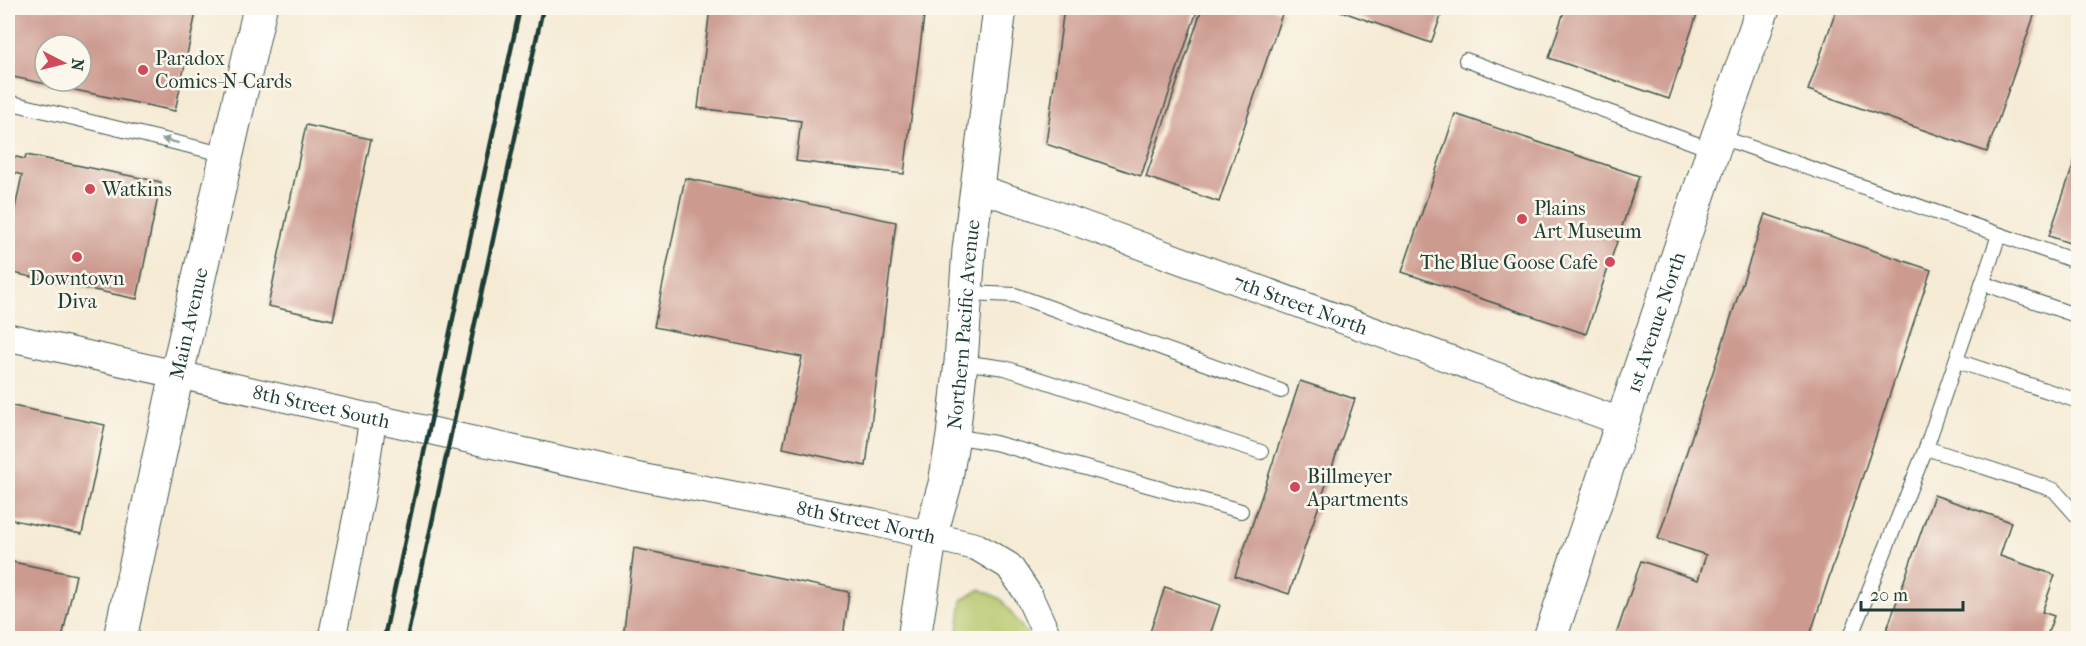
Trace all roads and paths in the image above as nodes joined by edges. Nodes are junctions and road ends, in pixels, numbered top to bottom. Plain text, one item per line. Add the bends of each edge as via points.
1 (260, 8) edge
2 (1000, 8) edge
3 (1763, 8) edge
4 (1466, 60) dead end
5 (8, 102) edge
6 (1715, 143) junction
7 (227, 155) junction
8 (977, 188) junction
9 (1999, 235) junction
10 (2079, 262) edge
11 (1983, 283) junction
12 (966, 293) junction
13 (2079, 316) edge
14 (8, 337) edge
15 (1957, 361) junction
16 (962, 362) junction
17 (177, 374) junction
18 (1281, 392) dead end
19 (2079, 401) edge
20 (373, 417) junction
21 (1622, 422) junction
22 (953, 436) junction
23 (1926, 448) junction
24 (1261, 452) dead end
25 (635, 476) joint
26 (1241, 511) dead end
27 (2079, 517) edge
28 (931, 534) junction
29 (120, 639) edge
30 (332, 639) edge
31 (914, 639) edge
32 (1045, 639) edge
33 (1550, 639) edge
34 (1850, 639) edge

1 - 7 street, Main Avenue
2 - 8 street, Northern Pacific Avenue
3 - 6 street, 1st Avenue North
4 - 6 lane
7 -> 5 lane
6 - 9 lane
6 - 21 street, 1st Avenue North
7 - 17 street, Main Avenue
8 - 12 street, Northern Pacific Avenue
8 - 21 street, 7th Street North
9 - 10 lane
9 - 11 lane
11 - 13 lane
11 - 15 lane
12 - 16 street, Northern Pacific Avenue
12 - 18 lane via 1015,295
14 - 17 street, 8th Street South
15 - 19 lane
15 - 23 lane
16 - 22 street, Northern Pacific Avenue
16 - 24 lane via 1005,368
17 - 20 street, 8th Street South
17 - 29 street, Main Avenue
20 - 25 street, 8th Street South
20 - 30 street via 362,496
21 - 33 street, 1st Avenue North
22 - 26 lane via 995,443
22 - 28 street, Northern Pacific Avenue
23 - 27 lane via 2054,490
23 - 34 lane
25 - 28 street, 8th Street North
28 - 31 street, Northern Pacific Avenue
28 - 32 street, 8th Street North via 977,547 1009,566 1028,594 1046,631

